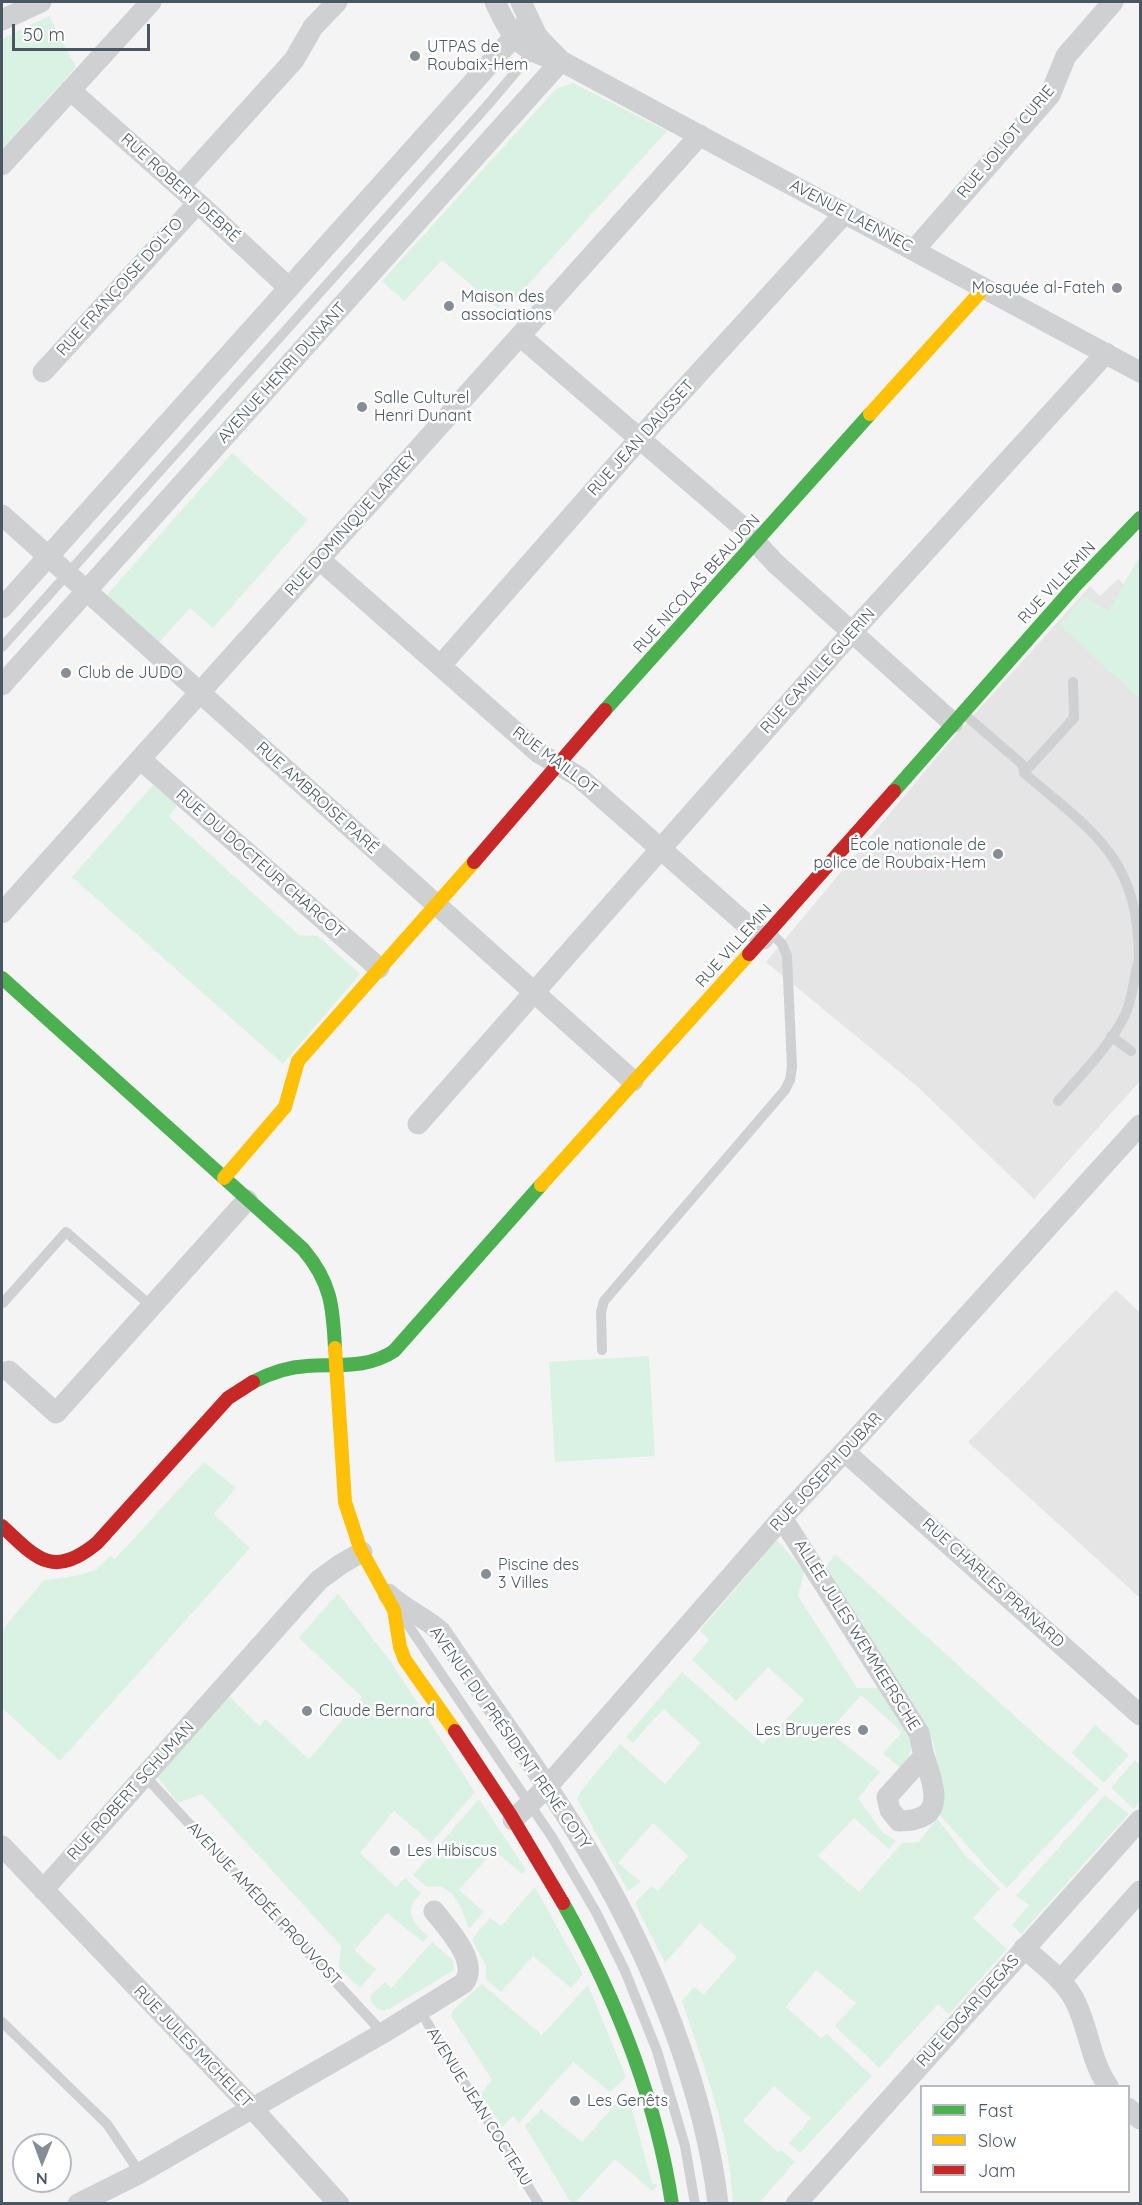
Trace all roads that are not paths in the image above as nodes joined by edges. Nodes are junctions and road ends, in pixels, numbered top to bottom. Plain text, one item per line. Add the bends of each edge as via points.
1 (41, 2) edge
2 (151, 2) edge
3 (337, 2) edge
4 (495, 2) edge
5 (509, 2) edge
6 (1113, 2) edge
7 (2, 20) edge
8 (521, 22) edge
9 (537, 47) junction
10 (561, 61) junction
11 (70, 90) junction
12 (700, 135) junction
13 (2, 165) edge
14 (180, 186) junction
15 (198, 202) junction
16 (844, 213) junction
17 (914, 250) junction
18 (289, 288) junction
19 (984, 288) junction
20 (520, 336) junction
21 (1106, 353) junction
22 (43, 372) dead end
23 (1140, 372) edge
24 (639, 440) junction
25 (2, 515) edge
26 (1140, 518) edge
27 (756, 543) junction
28 (48, 556) junction
29 (319, 559) junction
30 (67, 574) junction
31 (87, 591) junction
32 (2, 608) edge
33 (852, 632) junction
34 (2, 647) edge
35 (441, 665) junction
36 (1073, 682) dead end
37 (2, 685) edge
38 (200, 693) junction
39 (957, 718) junction
40 (140, 759) junction
41 (560, 764) junction
42 (1024, 773) junction
43 (660, 850) junction
44 (436, 904) junction
45 (2, 912) edge
46 (766, 936) junction
47 (1140, 957) edge
48 (380, 968) junction
49 (2, 978) edge
50 (534, 992) junction
51 (1111, 1036) junction
52 (1131, 1052) dead end
53 (633, 1081) junction
54 (1058, 1101) dead end
55 (418, 1124) dead end
56 (1140, 1125) edge
57 (224, 1179) junction
58 (247, 1200) junction
59 (3, 1303) dead end
60 (152, 1306) junction
61 (602, 1350) dead end
62 (336, 1365) junction
63 (9, 1371) dead end
64 (845, 1452) junction
65 (782, 1518) junction
66 (2, 1526) edge
67 (362, 1552) junction
68 (386, 1593) junction
69 (1140, 1715) edge
70 (924, 1756) dead end
71 (144, 1775) junction
72 (547, 1787) junction
73 (530, 1804) junction
74 (513, 1820) junction
75 (1140, 1820) edge
76 (2, 1846) edge
77 (44, 1891) junction
78 (1140, 1891) edge
79 (434, 1911) dead end
80 (1024, 1948) junction
81 (1060, 1981) junction
82 (420, 2011) junction
83 (2, 2022) edge
84 (383, 2033) junction
85 (1107, 2085) edge
86 (252, 2109) junction
87 (140, 2173) junction
88 (803, 2201) edge
89 (78, 2204) edge
90 (339, 2204) edge
91 (539, 2204) edge
92 (672, 2204) edge
93 (695, 2204) edge
94 (718, 2204) edge

1 - 7 street
2 - 11 street
3 - 14 street via 313,27 294,60
4 - 8 street, AVENUE LAENNEC
5 - 8 lane
6 - 17 street, RUE JOLIOT CURIE via 1066,56 1050,95
8 - 9 street, AVENUE LAENNEC
8 - 18 street
9 - 10 street, AVENUE LAENNEC
9 - 30 lane, AVENUE HENRI DUNANT
10 - 12 street, AVENUE LAENNEC
10 - 31 street, AVENUE HENRI DUNANT
11 - 13 street
11 - 14 street, RUE ROBERT DEBRÉ
12 - 16 street, AVENUE LAENNEC
12 - 20 street, RUE DOMINIQUE LARREY
14 - 15 street, RUE ROBERT DEBRÉ
15 - 18 street, RUE ROBERT DEBRÉ
15 - 22 street, RUE FRANÇOISE DOLTO
16 - 17 street, AVENUE LAENNEC
16 - 24 street, RUE JEAN DAUSSET
17 - 19 street, AVENUE LAENNEC
18 - 28 street
19 - 21 street, AVENUE LAENNEC
19 - 27 street, RUE NICOLAS BEAUJON
20 - 24 street
20 - 29 street, RUE DOMINIQUE LARREY
21 - 23 street, AVENUE LAENNEC
21 - 33 street, RUE CAMILLE GUERIN
24 - 27 street via 739,524
24 - 35 street, RUE JEAN DAUSSET
25 - 28 street, RUE AMBROISE PARÉ
26 - 39 street, RUE VILLEMIN
27 - 33 street
27 - 41 street, RUE NICOLAS BEAUJON
28 - 30 street, RUE AMBROISE PARÉ
28 - 32 street
29 - 35 street, RUE MAILLOT
29 - 38 street, RUE DOMINIQUE LARREY
30 - 31 street, RUE AMBROISE PARÉ
30 - 34 lane, AVENUE HENRI DUNANT
31 - 37 street, AVENUE HENRI DUNANT
31 - 38 street, RUE AMBROISE PARÉ
33 - 39 street
33 - 43 street, RUE CAMILLE GUERIN
35 - 41 street, RUE MAILLOT via 539,753
36 - 42 lane via 1074,718
38 - 40 street, RUE DOMINIQUE LARREY
38 - 44 street, RUE AMBROISE PARÉ
39 - 42 lane via 1023,765
39 - 46 street, RUE VILLEMIN
40 - 45 street, RUE DOMINIQUE LARREY
40 - 48 street, RUE DU DOCTEUR CHARCOT
41 - 43 street, RUE MAILLOT
41 - 44 street, RUE NICOLAS BEAUJON
42 - 47 lane via 1095,834 1116,861 1134,900
43 - 46 street, RUE MAILLOT
43 - 50 street, RUE CAMILLE GUERIN
44 - 48 street
44 - 50 street, RUE AMBROISE PARÉ
46 - 53 street, RUE VILLEMIN
46 - 61 lane via 782,944 787,956 790,1080 604,1301 600,1312
47 - 51 lane via 1125,1016
48 - 57 street via 298,1061 285,1107
49 - 57 street
50 - 53 street, RUE AMBROISE PARÉ
50 - 55 street, RUE CAMILLE GUERIN
51 - 52 lane
51 - 54 lane
53 - 62 street, RUE VILLEMIN via 394,1352 375,1361
56 - 64 street, RUE JOSEPH DUBAR
57 - 58 street
58 - 60 street
58 - 62 street via 303,1249 325,1278 333,1312
59 - 60 lane via 66,1232
60 - 63 street via 56,1413
62 - 66 street, RUE VILLEMIN via 280,1370 241,1388 86,1554 73,1562 57,1564 40,1558
62 - 67 street via 344,1492
64 - 65 street, RUE JOSEPH DUBAR
64 - 69 street, RUE CHARLES PRANARD
65 - 70 street, ALLÉE JULES WEMMEERSCHE via 916,1726
65 - 72 street, RUE JOSEPH DUBAR
67 - 68 street
67 - 71 street, RUE ROBERT SCHUMAN via 319,1580
68 - 72 street, AVENUE DU PRÉSIDENT RENÉ COTY via 441,1632
68 - 73 lane
68 - 74 street via 394,1609 405,1659
71 - 77 street, RUE ROBERT SCHUMAN
71 - 84 lane, AVENUE AMÉDÉE PROUVOST
72 - 73 street, RUE JOSEPH DUBAR
72 - 94 street, AVENUE DU PRÉSIDENT RENÉ COTY via 594,1860 665,2005 709,2145
73 - 74 street, RUE JOSEPH DUBAR
73 - 93 lane via 583,1887 640,2006 673,2101
74 - 92 street via 572,1915 615,2007 654,2118
75 - 80 street, RUE EDGAR DEGAS
76 - 77 street, RUE JULES MICHELET
77 - 86 street, RUE JULES MICHELET
78 - 81 street
79 - 82 street via 462,1950 470,1972 459,1988
80 - 81 street
80 - 88 street, RUE EDGAR DEGAS
81 - 85 street via 1076,2002
82 - 84 street
82 - 91 lane, AVENUE JEAN COCTEAU
83 - 87 lane via 107,2124
84 - 86 street
86 - 87 street
86 - 90 street, RUE JULES MICHELET
87 - 89 street

